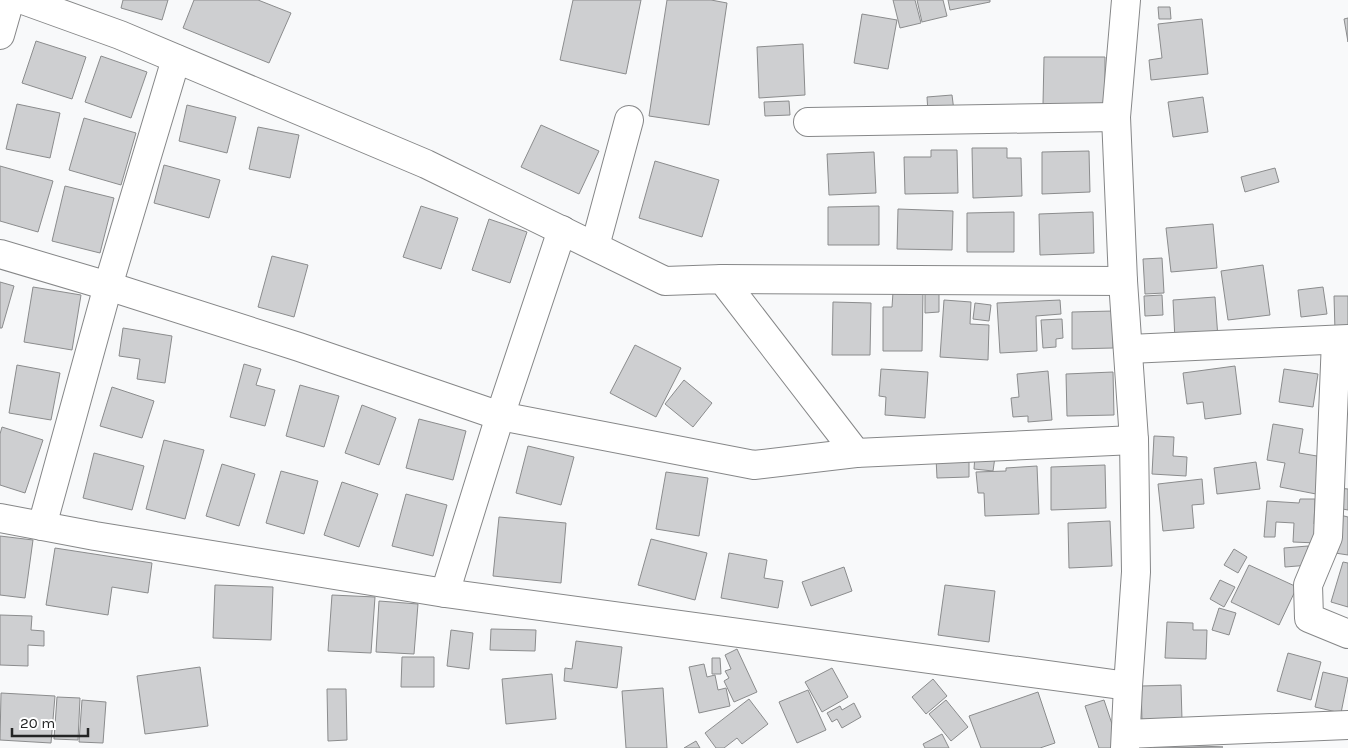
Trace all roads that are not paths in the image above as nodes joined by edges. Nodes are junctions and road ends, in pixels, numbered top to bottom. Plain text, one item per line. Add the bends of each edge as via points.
1 (10, 0) edge
2 (23, 0) edge
3 (1126, 0) edge
4 (0, 35) edge
5 (176, 58) junction
6 (1116, 116) junction
7 (629, 120) dead end
8 (808, 122) dead end
9 (562, 230) junction
10 (596, 246) junction
11 (0, 254) edge
12 (722, 279) junction
13 (1123, 280) junction
14 (108, 286) junction
15 (1342, 340) edge
16 (1129, 349) junction
17 (500, 416) junction
18 (1134, 440) junction
19 (856, 454) junction
20 (0, 518) edge
21 (42, 526) junction
22 (444, 593) junction
23 (1348, 634) edge
24 (1128, 686) junction
25 (1348, 725) edge
26 (1126, 741) edge

1 - 4 street
2 - 5 street
3 - 6 street
5 - 9 street via 426,164
5 - 14 street
6 - 8 street
6 - 13 street
7 - 10 street
9 - 10 street
9 - 17 street
10 - 12 street via 665,281
11 - 14 street
12 - 13 street
12 - 19 street
13 - 16 street
14 - 17 street
14 - 21 street
15 - 16 street
15 - 23 street via 1328,537 1308,586 1309,618
16 - 18 street
17 - 19 street via 754,465
17 - 22 street
18 - 19 street
18 - 24 street via 1136,572
20 - 21 street
21 - 22 street
22 - 24 street
24 - 26 street
25 - 26 street

